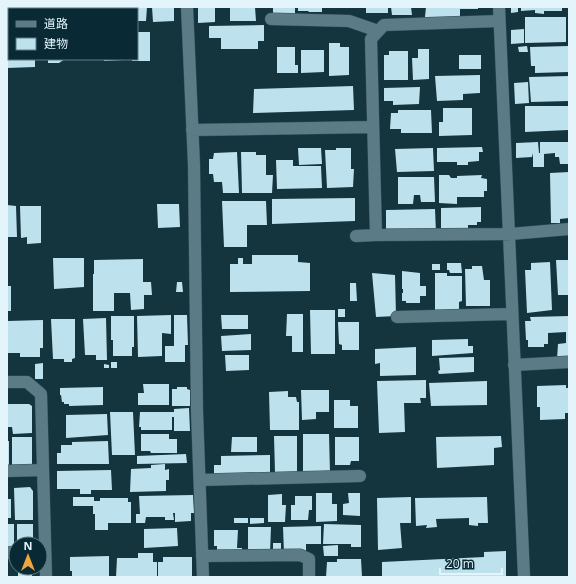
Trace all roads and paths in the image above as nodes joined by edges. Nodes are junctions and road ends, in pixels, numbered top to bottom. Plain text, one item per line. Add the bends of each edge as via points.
1 (187, 7) edge
2 (499, 7) edge
3 (271, 19) dead end
4 (499, 20) junction
5 (378, 31) junction
6 (373, 127) junction
7 (192, 130) junction
8 (569, 229) edge
9 (510, 234) junction
10 (376, 235) junction
11 (356, 236) dead end
12 (512, 314) junction
13 (397, 317) dead end
14 (569, 362) edge
15 (514, 365) junction
16 (7, 382) edge
17 (43, 470) junction
18 (7, 471) edge
19 (360, 476) dead end
20 (200, 480) junction
21 (43, 536) edge
22 (202, 556) junction
23 (203, 577) edge
24 (309, 577) edge
25 (524, 577) edge

1 - 7 street
2 - 4 street
3 - 5 street via 349,20
4 - 5 street via 384,25
4 - 9 street
5 - 6 street via 370,39
6 - 7 street
6 - 10 street
7 - 20 street
8 - 9 street
9 - 10 street
9 - 12 street
10 - 11 street
12 - 13 street
12 - 15 street
14 - 15 street
15 - 25 street
16 - 17 street via 27,382 41,394
17 - 18 street
17 - 21 street
19 - 20 street
20 - 22 street
22 - 23 street
22 - 24 street via 300,555 309,559

